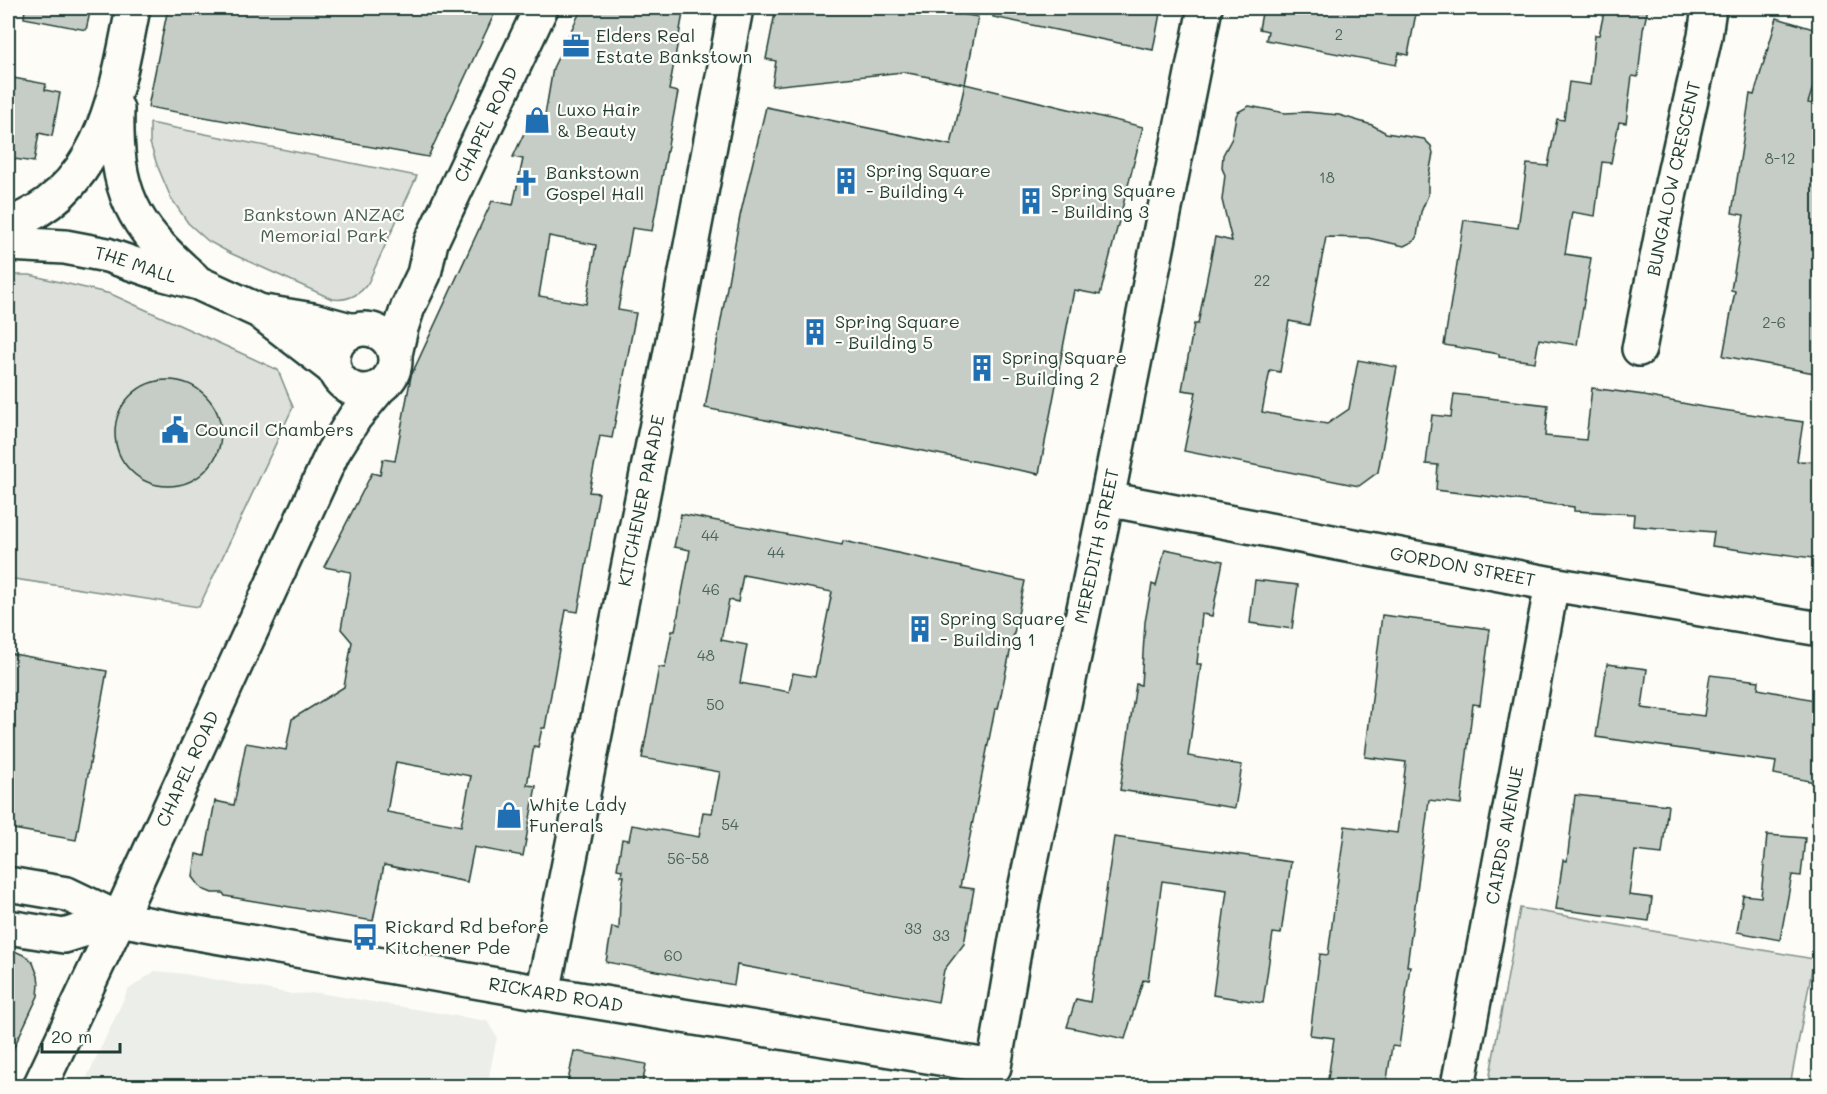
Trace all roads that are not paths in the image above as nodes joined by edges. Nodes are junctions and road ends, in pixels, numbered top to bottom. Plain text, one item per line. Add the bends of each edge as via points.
1 (133, 8) edge
2 (542, 8) edge
3 (736, 8) edge
4 (1205, 8) edge
5 (1709, 8) edge
6 (117, 86) junction
7 (8, 225) edge
8 (431, 242) junction
9 (8, 244) edge
10 (198, 283) junction
11 (260, 311) junction
12 (357, 330) junction
13 (1640, 349) dead end
14 (395, 354) junction
15 (335, 372) junction
16 (379, 388) junction
17 (333, 452) junction
18 (1107, 499) junction
19 (1552, 584) junction
20 (1820, 629) edge
21 (8, 884) edge
22 (119, 919) junction
23 (8, 927) edge
24 (543, 993) junction
25 (992, 1077) edge
26 (40, 1086) edge
27 (1458, 1086) edge

1 - 6 street
2 - 8 street, CHAPEL ROAD
3 - 24 street, KITCHENER PARADE
4 - 18 street, MEREDITH STREET
5 - 13 street, BUNGALOW CRESCENT
6 - 7 street via 98,142 80,172 35,213
6 - 10 street via 118,157 133,210 150,237
8 - 12 street, CHAPEL ROAD via 404,271 388,299
8 - 14 street, CHAPEL ROAD via 424,274 408,307
9 - 10 street, THE MALL via 107,255
10 - 11 street, THE MALL
11 - 12 street, THE MALL
11 - 15 street, THE MALL
12 - 14 street via 374,330 385,337
12 - 15 street via 343,336 336,346
14 - 16 street via 393,373
15 - 16 street via 355,390
15 - 17 street, CHAPEL ROAD via 339,412
16 - 17 street, CHAPEL ROAD
17 - 22 street, CHAPEL ROAD
18 - 19 street, GORDON STREET
18 - 25 street, MEREDITH STREET via 1023,899
19 - 20 street, GORDON STREET
19 - 27 street, CAIRDS AVENUE
21 - 22 street, RICKARD ROAD via 67,894
22 - 23 street, RICKARD ROAD via 64,936
22 - 24 street, RICKARD ROAD
22 - 26 street, CHAPEL ROAD
24 - 25 street, RICKARD ROAD

